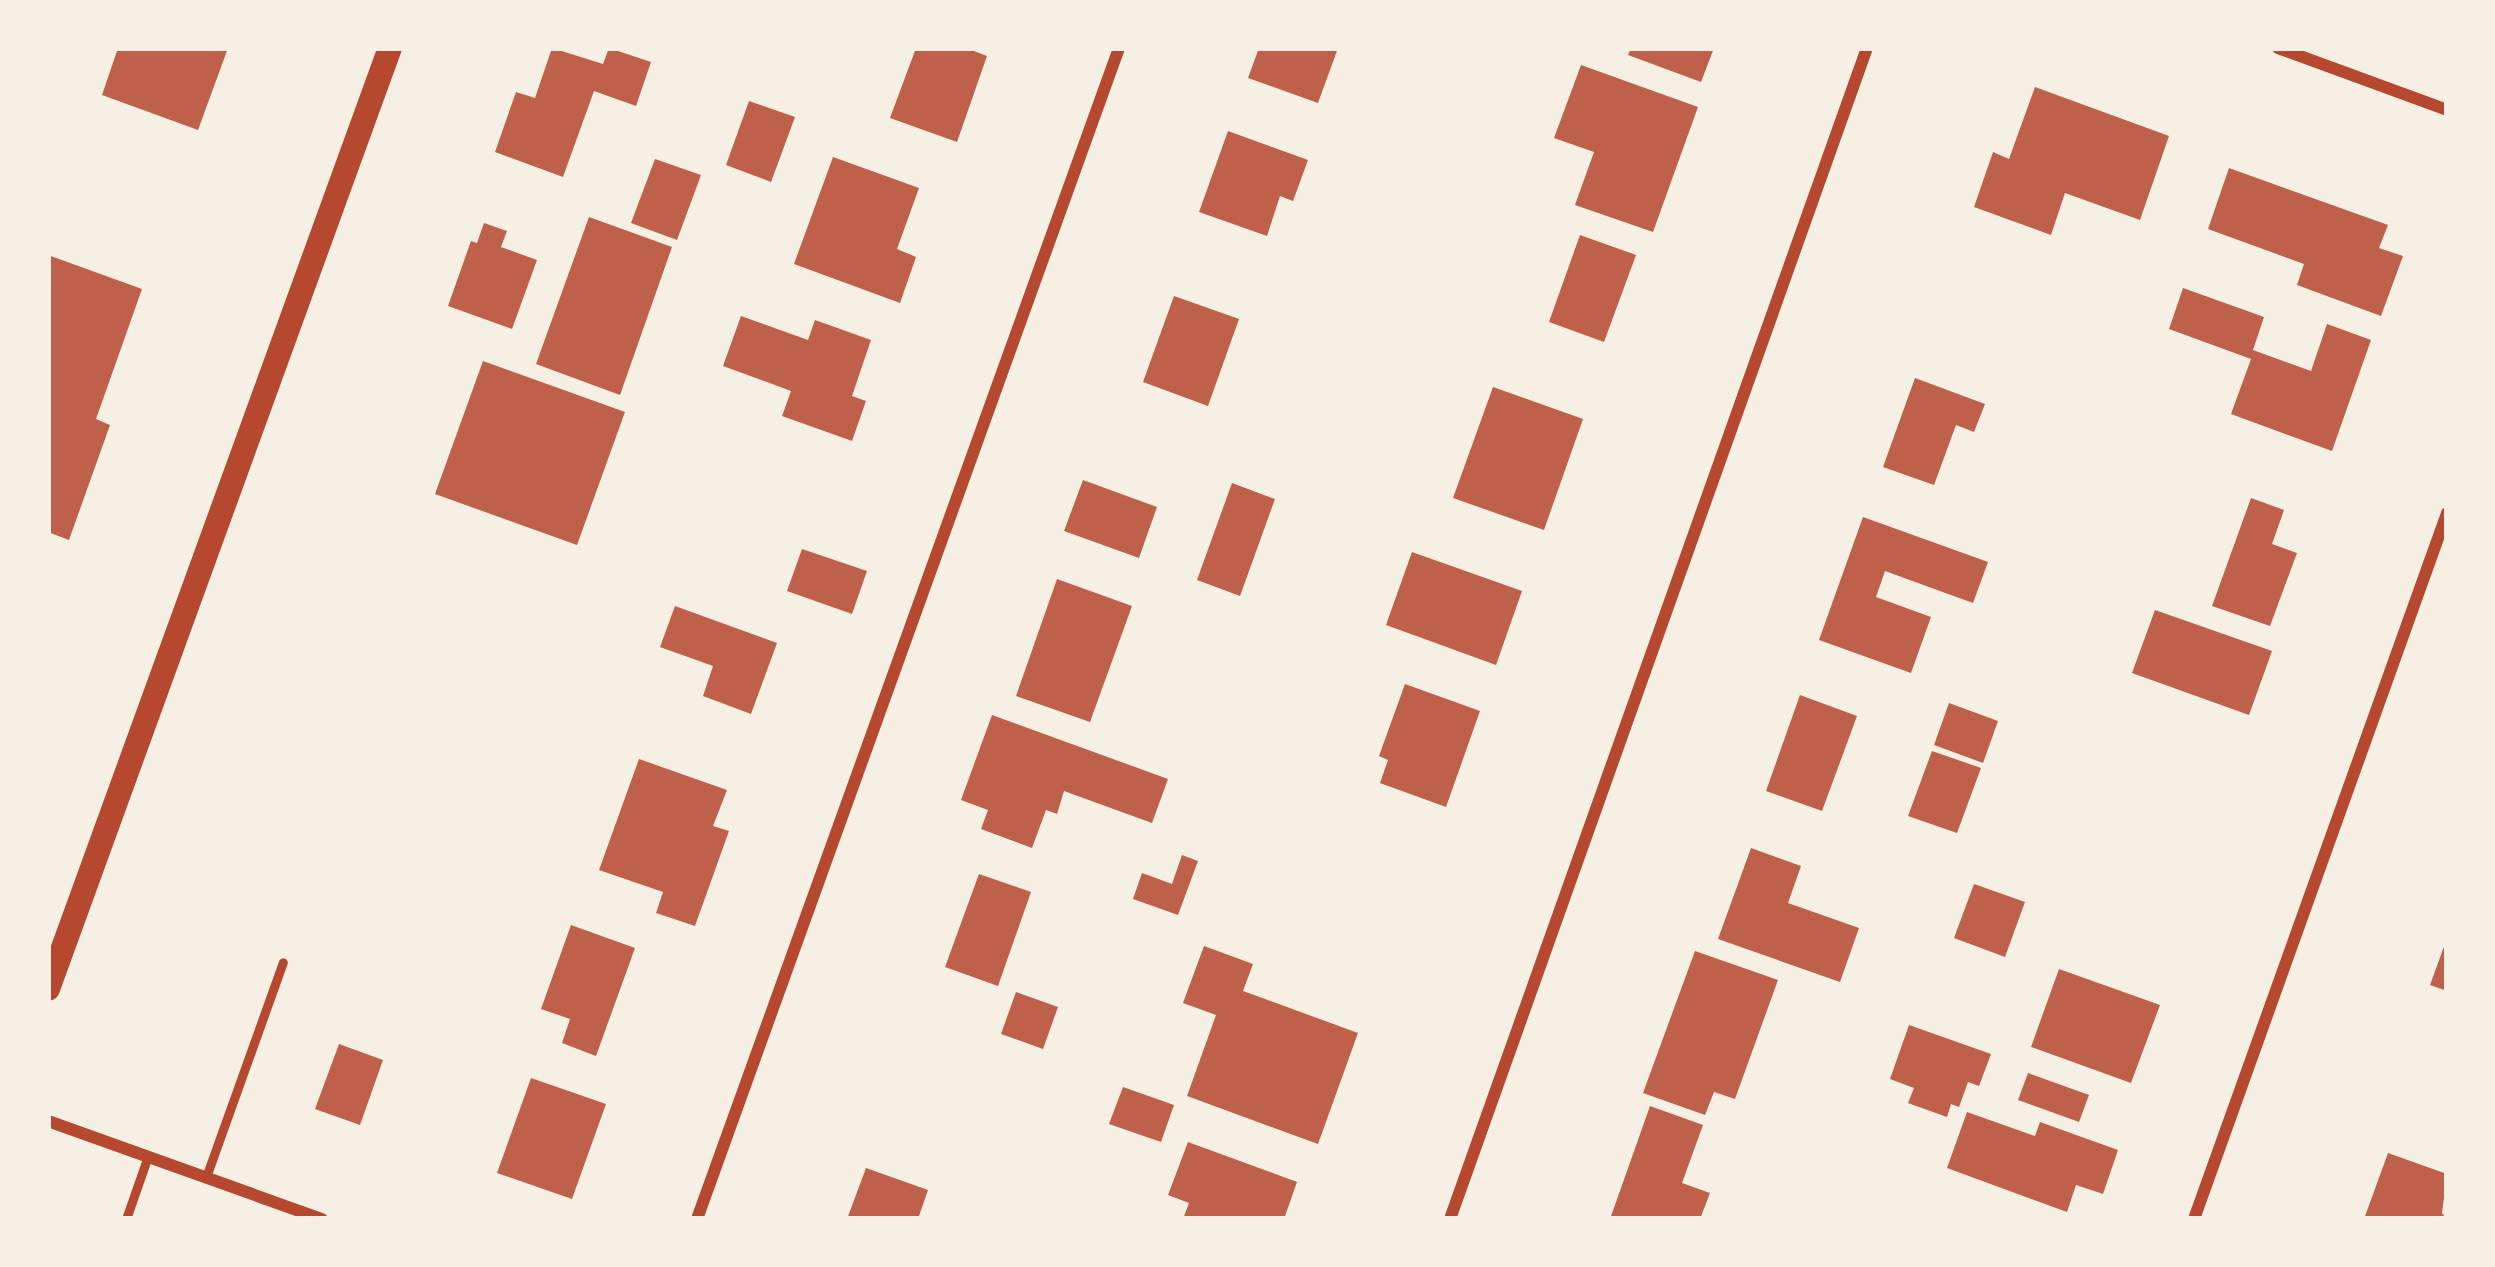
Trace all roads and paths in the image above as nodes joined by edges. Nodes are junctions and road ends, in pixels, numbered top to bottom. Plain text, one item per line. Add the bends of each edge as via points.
1 (389, 48) edge
2 (1119, 48) edge
3 (1867, 48) edge
4 (2278, 48) edge
5 (2447, 110) edge
6 (2447, 513) edge
7 (283, 962) dead end
8 (49, 983) edge
9 (48, 1120) edge
10 (148, 1156) junction
11 (206, 1178) junction
12 (126, 1219) edge
13 (322, 1219) edge
14 (698, 1219) edge
15 (1450, 1219) edge
16 (2194, 1219) edge

1 - 8 main road
2 - 14 street
3 - 15 street
4 - 5 street
6 - 16 street
7 - 11 lane
9 - 10 street
10 - 11 street
10 - 12 lane
11 - 13 street

